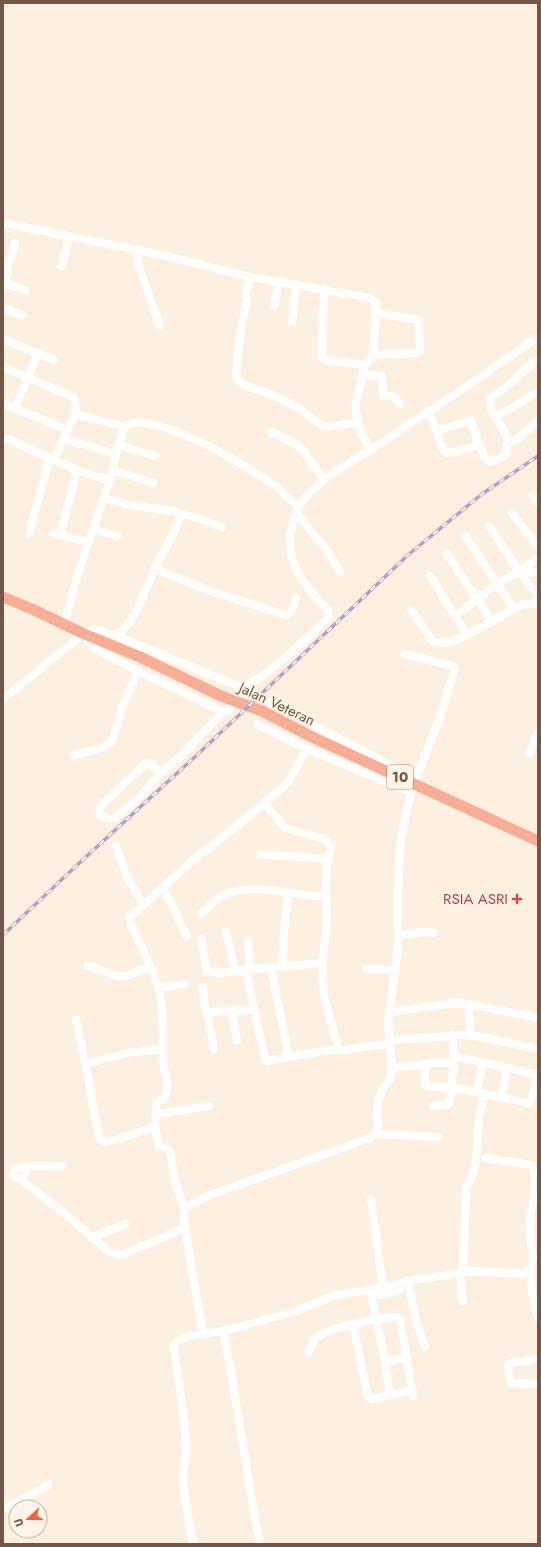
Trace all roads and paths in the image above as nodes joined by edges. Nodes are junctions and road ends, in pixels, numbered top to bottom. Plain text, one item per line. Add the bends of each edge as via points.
1 (3, 223) edge
2 (69, 237) junction
3 (15, 242) dead end
4 (139, 250) junction
5 (62, 266) dead end
6 (250, 277) junction
7 (279, 281) junction
8 (296, 284) junction
9 (4, 285) edge
10 (324, 289) junction
11 (25, 290) dead end
12 (274, 306) dead end
13 (3, 308) edge
14 (376, 313) junction
15 (22, 315) dead end
16 (292, 322) dead end
17 (160, 326) dead end
18 (538, 337) edge
19 (3, 339) edge
20 (38, 353) junction
21 (373, 355) junction
22 (538, 358) edge
23 (54, 360) dead end
24 (365, 365) junction
25 (3, 367) edge
26 (362, 375) junction
27 (28, 377) junction
28 (538, 391) edge
29 (3, 403) edge
30 (400, 404) dead end
31 (15, 408) junction
32 (428, 411) junction
33 (75, 414) junction
34 (495, 417) junction
35 (538, 420) edge
36 (358, 422) junction
37 (124, 427) junction
38 (67, 430) junction
39 (437, 431) junction
40 (272, 432) dead end
41 (3, 437) edge
42 (64, 439) junction
43 (510, 442) junction
44 (119, 445) junction
45 (479, 445) junction
46 (371, 450) junction
47 (116, 454) junction
48 (155, 456) dead end
49 (52, 459) junction
50 (77, 470) junction
51 (113, 470) junction
52 (324, 480) junction
53 (110, 481) junction
54 (153, 483) dead end
55 (104, 498) junction
56 (298, 510) junction
57 (512, 513) dead end
58 (181, 514) junction
59 (489, 526) dead end
60 (222, 527) dead end
61 (94, 529) junction
62 (29, 534) dead end
63 (117, 536) dead end
64 (465, 536) dead end
65 (88, 542) junction
66 (538, 547) edge
67 (447, 554) dead end
68 (538, 558) edge
69 (155, 569) junction
70 (522, 570) junction
71 (340, 572) dead end
72 (538, 573) edge
73 (430, 576) dead end
74 (498, 584) junction
75 (538, 596) edge
76 (3, 597) edge
77 (296, 598) dead end
78 (478, 600) junction
79 (538, 603) edge
80 (514, 609) junction
81 (411, 610) dead end
82 (455, 616) junction
83 (492, 622) junction
84 (64, 624) junction
85 (85, 634) junction
86 (467, 635) junction
87 (116, 636) junction
88 (405, 654) dead end
89 (138, 671) junction
90 (243, 688) junction
91 (3, 699) edge
92 (270, 702) dead end
93 (223, 712) junction
94 (257, 724) dead end
95 (538, 733) edge
96 (307, 749) junction
97 (529, 753) dead end
98 (74, 755) dead end
99 (160, 774) junction
100 (414, 785) junction
101 (264, 803) junction
102 (538, 841) edge
103 (116, 846) dead end
104 (261, 854) dead end
105 (328, 859) junction
106 (162, 888) junction
107 (288, 894) junction
108 (326, 897) junction
109 (143, 903) junction
110 (201, 914) dead end
111 (226, 932) dead end
112 (434, 933) dead end
113 (399, 935) junction
114 (187, 937) dead end
115 (201, 939) dead end
116 (248, 942) dead end
117 (322, 963) junction
118 (87, 965) dead end
119 (150, 967) junction
120 (283, 967) junction
121 (271, 968) junction
122 (366, 969) dead end
123 (242, 970) junction
124 (396, 970) junction
125 (185, 984) dead end
126 (203, 987) dead end
127 (159, 988) junction
128 (468, 1004) junction
129 (231, 1010) junction
130 (254, 1010) junction
131 (207, 1012) junction
132 (389, 1012) junction
133 (538, 1018) edge
134 (76, 1019) dead end
135 (452, 1035) junction
136 (471, 1036) junction
137 (237, 1040) dead end
138 (389, 1042) junction
139 (162, 1049) junction
140 (214, 1049) dead end
141 (538, 1049) edge
142 (339, 1050) junction
143 (289, 1057) junction
144 (454, 1059) junction
145 (483, 1062) junction
146 (86, 1064) junction
147 (425, 1064) junction
148 (392, 1068) junction
149 (508, 1068) junction
150 (538, 1074) edge
151 (452, 1088) junction
152 (481, 1093) junction
153 (501, 1098) junction
154 (209, 1106) dead end
155 (433, 1106) dead end
156 (156, 1114) junction
157 (156, 1127) junction
158 (376, 1134) junction
159 (438, 1137) dead end
160 (486, 1158) dead end
161 (62, 1166) dead end
162 (25, 1167) junction
163 (22, 1180) junction
164 (371, 1199) dead end
165 (535, 1206) edge
166 (184, 1209) junction
167 (125, 1224) dead end
168 (185, 1228) junction
169 (92, 1238) junction
170 (536, 1257) edge
171 (531, 1266) junction
172 (462, 1273) junction
173 (408, 1281) junction
174 (383, 1288) junction
175 (400, 1290) dead end
176 (371, 1293) junction
177 (463, 1301) dead end
178 (538, 1318) edge
179 (376, 1319) junction
180 (353, 1324) junction
181 (223, 1331) junction
182 (204, 1334) junction
183 (425, 1347) dead end
184 (308, 1353) dead end
185 (407, 1358) junction
186 (538, 1360) edge
187 (385, 1361) junction
188 (538, 1383) edge
189 (390, 1395) junction
190 (48, 1485) dead end
191 (3, 1509) edge
192 (193, 1544) edge
193 (260, 1544) edge

1 - 2 street
2 - 4 street
2 - 5 street
3 - 9 street via 11,259 7,262 8,271
4 - 6 street
4 - 17 street via 138,264
6 - 7 street
6 - 36 street via 240,335 236,375 238,380 241,384 260,389 296,407 322,426
7 - 8 street
7 - 12 street
8 - 10 street
8 - 16 street
9 - 11 street
10 - 14 street via 371,298 376,303
10 - 24 street via 322,357 325,360
13 - 15 street
14 - 21 street
14 - 21 street via 419,320 420,350 418,353
18 - 32 street
19 - 20 street
20 - 23 street
20 - 27 street
21 - 24 street
22 - 34 street via 509,385 490,398
24 - 26 street
25 - 27 street
26 - 30 street via 383,377 383,395 394,396
26 - 36 street via 355,406
27 - 31 street
27 - 33 street via 73,397 76,405
28 - 34 street
29 - 31 street
31 - 38 street
32 - 39 street
32 - 46 street
33 - 37 street
33 - 38 street
34 - 43 street
35 - 43 street via 518,440
36 - 46 street
37 - 44 street
37 - 56 street via 136,423 151,424 195,440 233,459 280,489
38 - 42 street
39 - 45 street via 446,453
39 - 45 street via 470,420
40 - 52 street via 302,449
41 - 49 street
42 - 47 street
42 - 49 street
43 - 45 street via 506,445 507,454 491,462 486,460
44 - 47 street
44 - 48 street
46 - 52 street
47 - 51 street
49 - 50 street
49 - 62 street
50 - 53 street
50 - 65 street via 56,534
51 - 53 street
51 - 54 street
52 - 56 street
53 - 55 street
55 - 58 street
55 - 61 street
56 - 71 street
56 - 90 street via 290,538 293,562 303,582 328,610 328,616 283,660
57 - 66 street
58 - 60 street
58 - 69 street
59 - 70 street
61 - 63 street
61 - 65 street
64 - 74 street
65 - 84 street
67 - 78 street
68 - 70 street
69 - 77 street via 286,615 292,609
69 - 87 street via 129,624
70 - 72 street
70 - 74 street
70 - 75 street
73 - 82 street
74 - 78 street
74 - 80 street
76 - 84 highway, Jalan Veteran / 10
78 - 82 street
78 - 83 street
79 - 80 street via 523,604
80 - 83 street
81 - 86 street via 435,642 452,642
82 - 86 street
83 - 86 street
84 - 85 highway, Jalan Veteran / 10
85 - 87 street via 100,630
85 - 89 street via 92,646
85 - 91 street
85 - 100 highway, Jalan Veteran / 10 via 262,712
87 - 90 street
88 - 100 street via 452,666 454,669 440,717
89 - 93 street
89 - 98 street via 112,741 100,749
90 - 93 street via 229,710
92 - 100 street via 356,747
93 - 99 street
94 - 96 street
95 - 97 street
96 - 100 street
96 - 101 street via 289,780
99 - 99 street via 151,763 146,763 99,809 101,816 110,819 116,817
100 - 102 highway, Jalan Veteran / 10
100 - 113 street via 400,852
101 - 105 street via 285,828 325,839 330,843
101 - 106 street
103 - 109 street via 130,882
104 - 105 street
105 - 108 street
106 - 109 street
106 - 114 street via 170,899
107 - 108 street
107 - 110 street via 250,890 230,892 214,901
107 - 120 street
108 - 117 street via 327,927
109 - 119 street via 130,917 130,921
111 - 123 street
112 - 113 street
113 - 124 street
115 - 123 street via 207,971 219,973
116 - 123 street
117 - 120 street
117 - 142 street via 324,995
118 - 119 street via 117,976 126,976
119 - 127 street
120 - 121 street
121 - 123 street
121 - 143 street
122 - 124 street
123 - 130 street via 250,985
124 - 132 street
125 - 127 street
126 - 131 street
127 - 139 street
128 - 132 street via 454,1003
128 - 133 street
128 - 136 street
129 - 130 street
129 - 131 street
129 - 137 street
130 - 143 street via 266,1060
131 - 140 street
132 - 138 street
134 - 146 street
135 - 136 street
135 - 138 street
135 - 144 street
136 - 141 street
138 - 142 street
138 - 148 street
139 - 146 street via 128,1053
139 - 156 street via 168,1085 165,1097 156,1104
142 - 143 street
144 - 145 street
144 - 147 street
144 - 151 street
145 - 149 street
145 - 152 street
146 - 157 street via 92,1105 101,1140 107,1142
147 - 148 street
147 - 151 street via 426,1085
148 - 158 street via 390,1079 382,1090 377,1104
149 - 150 street
149 - 153 street
150 - 153 street via 529,1103
151 - 152 street
151 - 155 street via 448,1104
152 - 153 street
152 - 172 street via 477,1152 474,1171 466,1189
154 - 156 street
156 - 157 street
157 - 166 street via 159,1146 170,1152
158 - 159 street
158 - 166 street via 205,1197
160 - 165 street via 531,1165 536,1179
161 - 162 street
162 - 163 street
162 - 163 street via 13,1171 14,1177
163 - 169 street via 64,1212
164 - 174 street
165 - 170 street via 530,1236
166 - 168 street
167 - 169 street
168 - 169 street via 118,1255
168 - 182 street
170 - 171 street
171 - 172 street via 523,1274 485,1271
171 - 178 street via 532,1293
172 - 173 street
172 - 177 street
173 - 174 street
173 - 183 street via 416,1321
174 - 176 street
175 - 176 street
176 - 179 street
176 - 181 street via 335,1295 294,1312
179 - 180 street
179 - 185 street via 399,1318
179 - 187 street
180 - 184 street via 318,1337
180 - 189 street via 366,1395 372,1399
181 - 182 street
181 - 193 street via 234,1382 248,1485
182 - 192 street via 177,1341 174,1346 185,1428 184,1494
185 - 187 street
185 - 189 street via 413,1393
186 - 188 street via 510,1363 508,1366 511,1384
187 - 189 street
190 - 191 street

